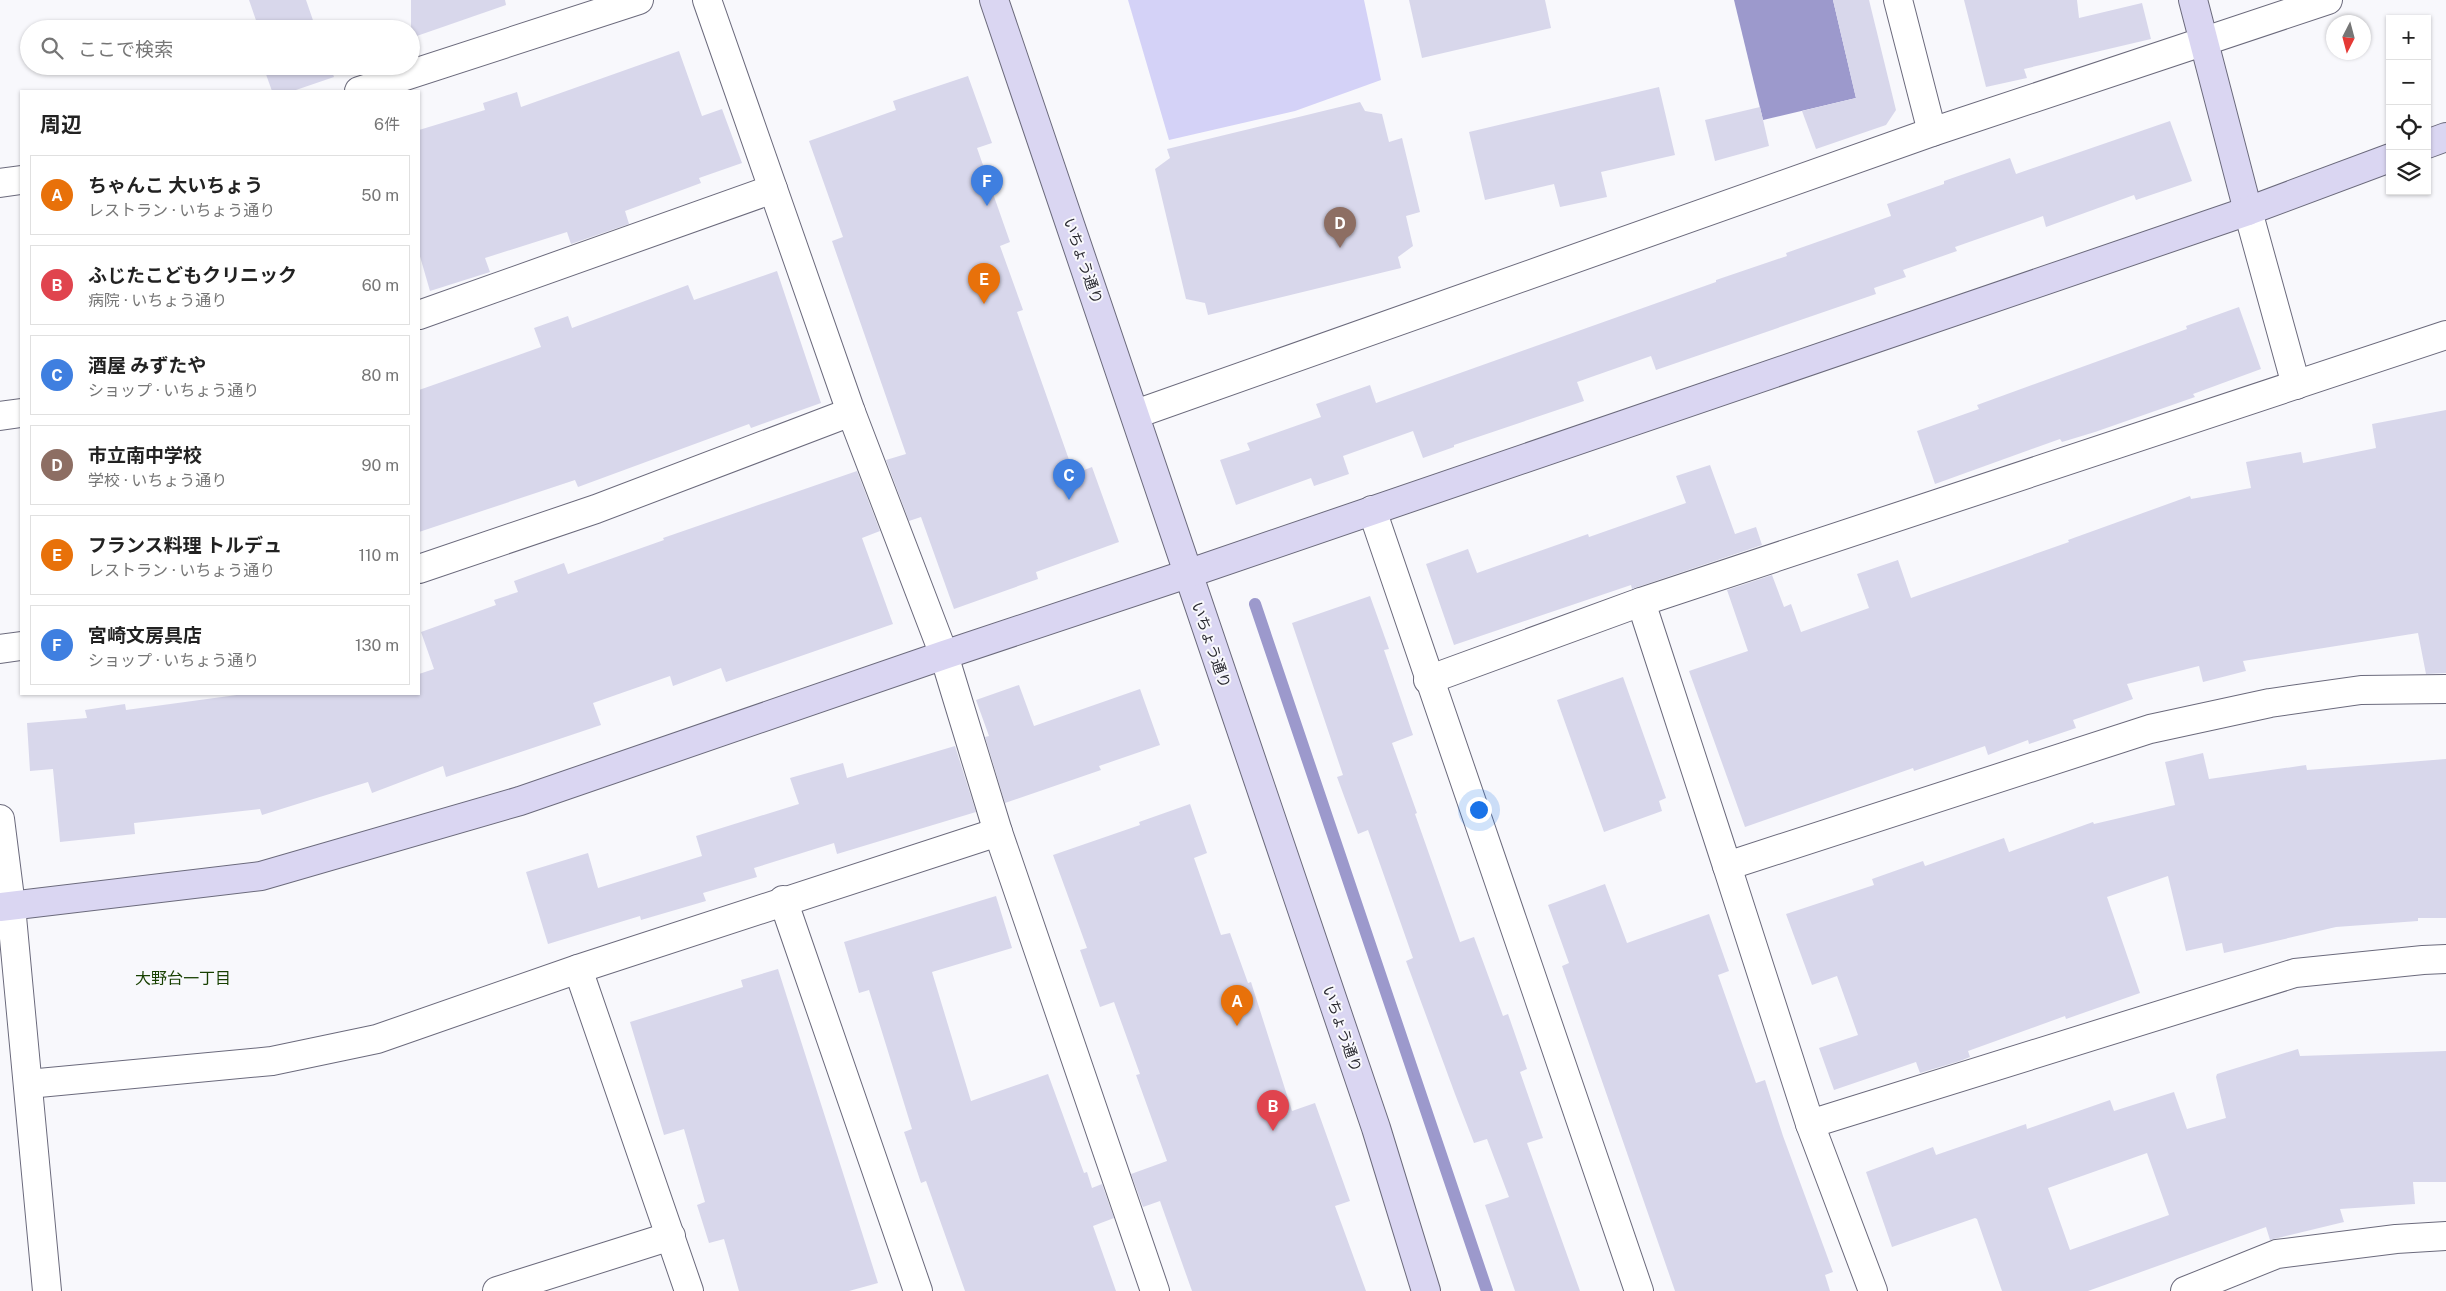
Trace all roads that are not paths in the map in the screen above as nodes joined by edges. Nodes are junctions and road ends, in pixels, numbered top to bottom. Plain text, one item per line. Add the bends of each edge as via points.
1 (639, 0) edge
2 (707, 0) edge
3 (994, 0) edge
4 (1898, 0) edge
5 (2193, 0) edge
6 (2328, 0) edge
7 (2203, 42) junction
8 (420, 71) edge
9 (408, 75) edge
10 (362, 90) edge
11 (1932, 132) junction
12 (2446, 137) edge
13 (2431, 143) edge
14 (2386, 159) edge
15 (20, 180) edge
16 (0, 183) edge
17 (773, 189) junction
18 (2248, 211) junction
19 (420, 315) edge
20 (2446, 335) edge
21 (2296, 384) junction
22 (851, 412) junction
23 (20, 413) edge
24 (1136, 414) junction
25 (0, 416) edge
26 (1372, 510) junction
27 (420, 569) edge
28 (1187, 574) junction
29 (1642, 602) junction
30 (20, 646) edge
31 (0, 649) edge
32 (944, 654) junction
33 (1428, 680) junction
34 (2446, 689) edge
35 (0, 819) edge
36 (998, 832) junction
37 (1727, 866) junction
38 (783, 900) junction
39 (5, 906) edge
40 (2446, 959) edge
41 (578, 969) junction
42 (28, 1084) junction
43 (1810, 1124) junction
44 (671, 1236) junction
45 (2446, 1236) edge
46 (47, 1291) edge
47 (497, 1291) edge
48 (689, 1291) edge
49 (918, 1291) edge
50 (1155, 1291) edge
51 (1426, 1291) edge
52 (1639, 1291) edge
53 (1873, 1291) edge
54 (2185, 1291) edge

1 - 8 street
2 - 17 street
3 - 24 street, いちょう通り
4 - 11 street
5 - 7 street
6 - 7 street
7 - 11 street
7 - 18 street
9 - 10 street
11 - 24 street
12 - 13 street
14 - 18 street
15 - 16 street
17 - 19 street
17 - 22 street
18 - 21 street
18 - 26 street
20 - 21 street
21 - 29 street
22 - 27 street via 596,509
22 - 32 street
23 - 25 street
24 - 28 street, いちょう通り
26 - 28 street
26 - 33 street
28 - 32 street
28 - 51 street, いちょう通り via 1372,1118
29 - 33 street
29 - 37 street
30 - 31 street
32 - 36 street
32 - 39 street via 520,801 260,876
33 - 52 street
34 - 37 street via 2361,690 2316,696 2150,729
35 - 39 street
36 - 38 street
36 - 50 street
37 - 43 street
38 - 41 street
38 - 49 street
39 - 42 street
40 - 43 street via 2295,974
41 - 42 street via 377,1039 272,1061
41 - 44 street
42 - 46 street
43 - 53 street
44 - 47 street
44 - 48 street
45 - 54 street via 2277,1254

